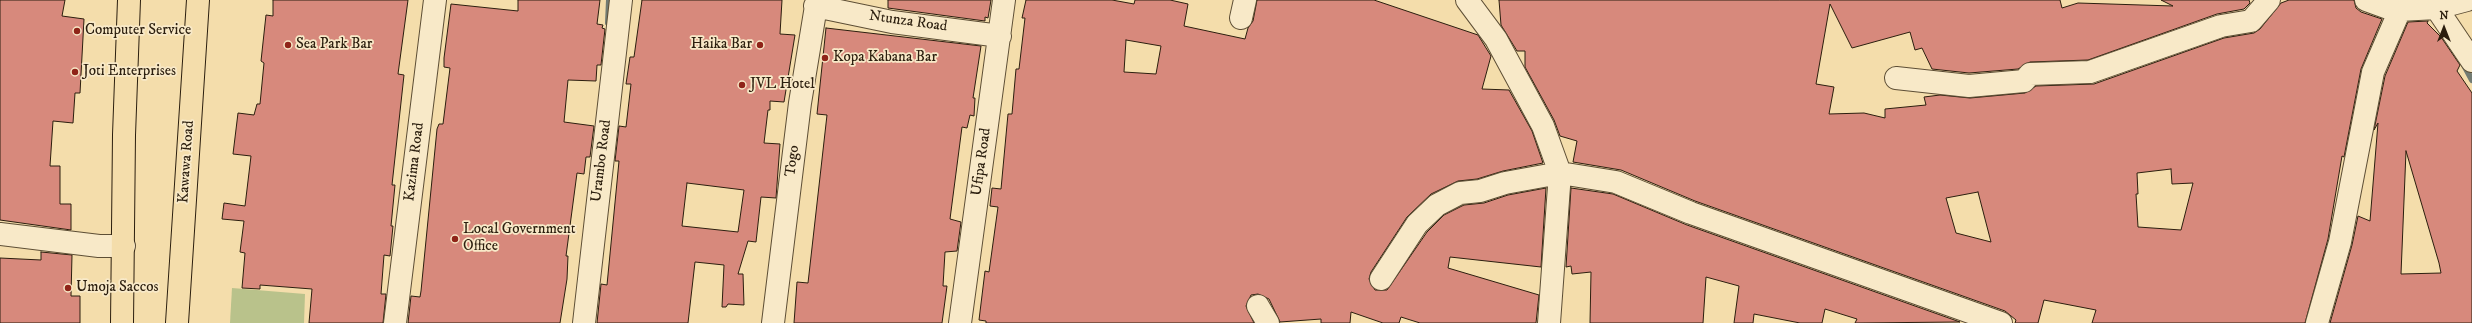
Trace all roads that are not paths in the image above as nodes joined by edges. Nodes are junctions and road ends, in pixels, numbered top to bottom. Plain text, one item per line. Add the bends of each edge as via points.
1 (129, 0) edge
2 (198, 0) edge
3 (435, 0) edge
4 (621, 0) edge
5 (1004, 0) edge
6 (1467, 0) edge
7 (2269, 0) edge
8 (2366, 0) edge
9 (2467, 0) edge
10 (816, 3) edge
11 (2434, 4) edge
12 (2399, 12) junction
13 (1000, 36) junction
14 (2472, 61) edge
15 (1896, 78) dead end
16 (1560, 173) junction
17 (0, 234) edge
18 (124, 246) junction
19 (1381, 279) dead end
20 (122, 323) edge
21 (177, 323) edge
22 (395, 323) edge
23 (584, 323) edge
24 (773, 323) edge
25 (960, 323) edge
26 (1549, 323) edge
27 (2001, 323) edge
28 (2317, 323) edge

1 - 18 main road via 124,135
2 - 21 main road, Kawawa Road
3 - 22 street, Kazima Road
4 - 23 street, Urambo Road
5 - 13 street, Ufipa Road
6 - 16 street via 1496,39 1543,126
7 - 15 street via 2251,21 2221,26 2090,72 2030,74 2024,81 1970,86
8 - 12 street
9 - 11 street
10 - 13 street, Ntunza Road via 892,22
10 - 24 street, Togo via 800,103
11 - 12 street
11 - 14 street
12 - 28 street via 2373,72 2340,242
13 - 25 street, Ufipa Road
16 - 19 street via 1460,193 1437,205 1417,224
16 - 26 street
16 - 27 street via 1616,182 1691,213
17 - 18 street via 99,246
18 - 20 main road

